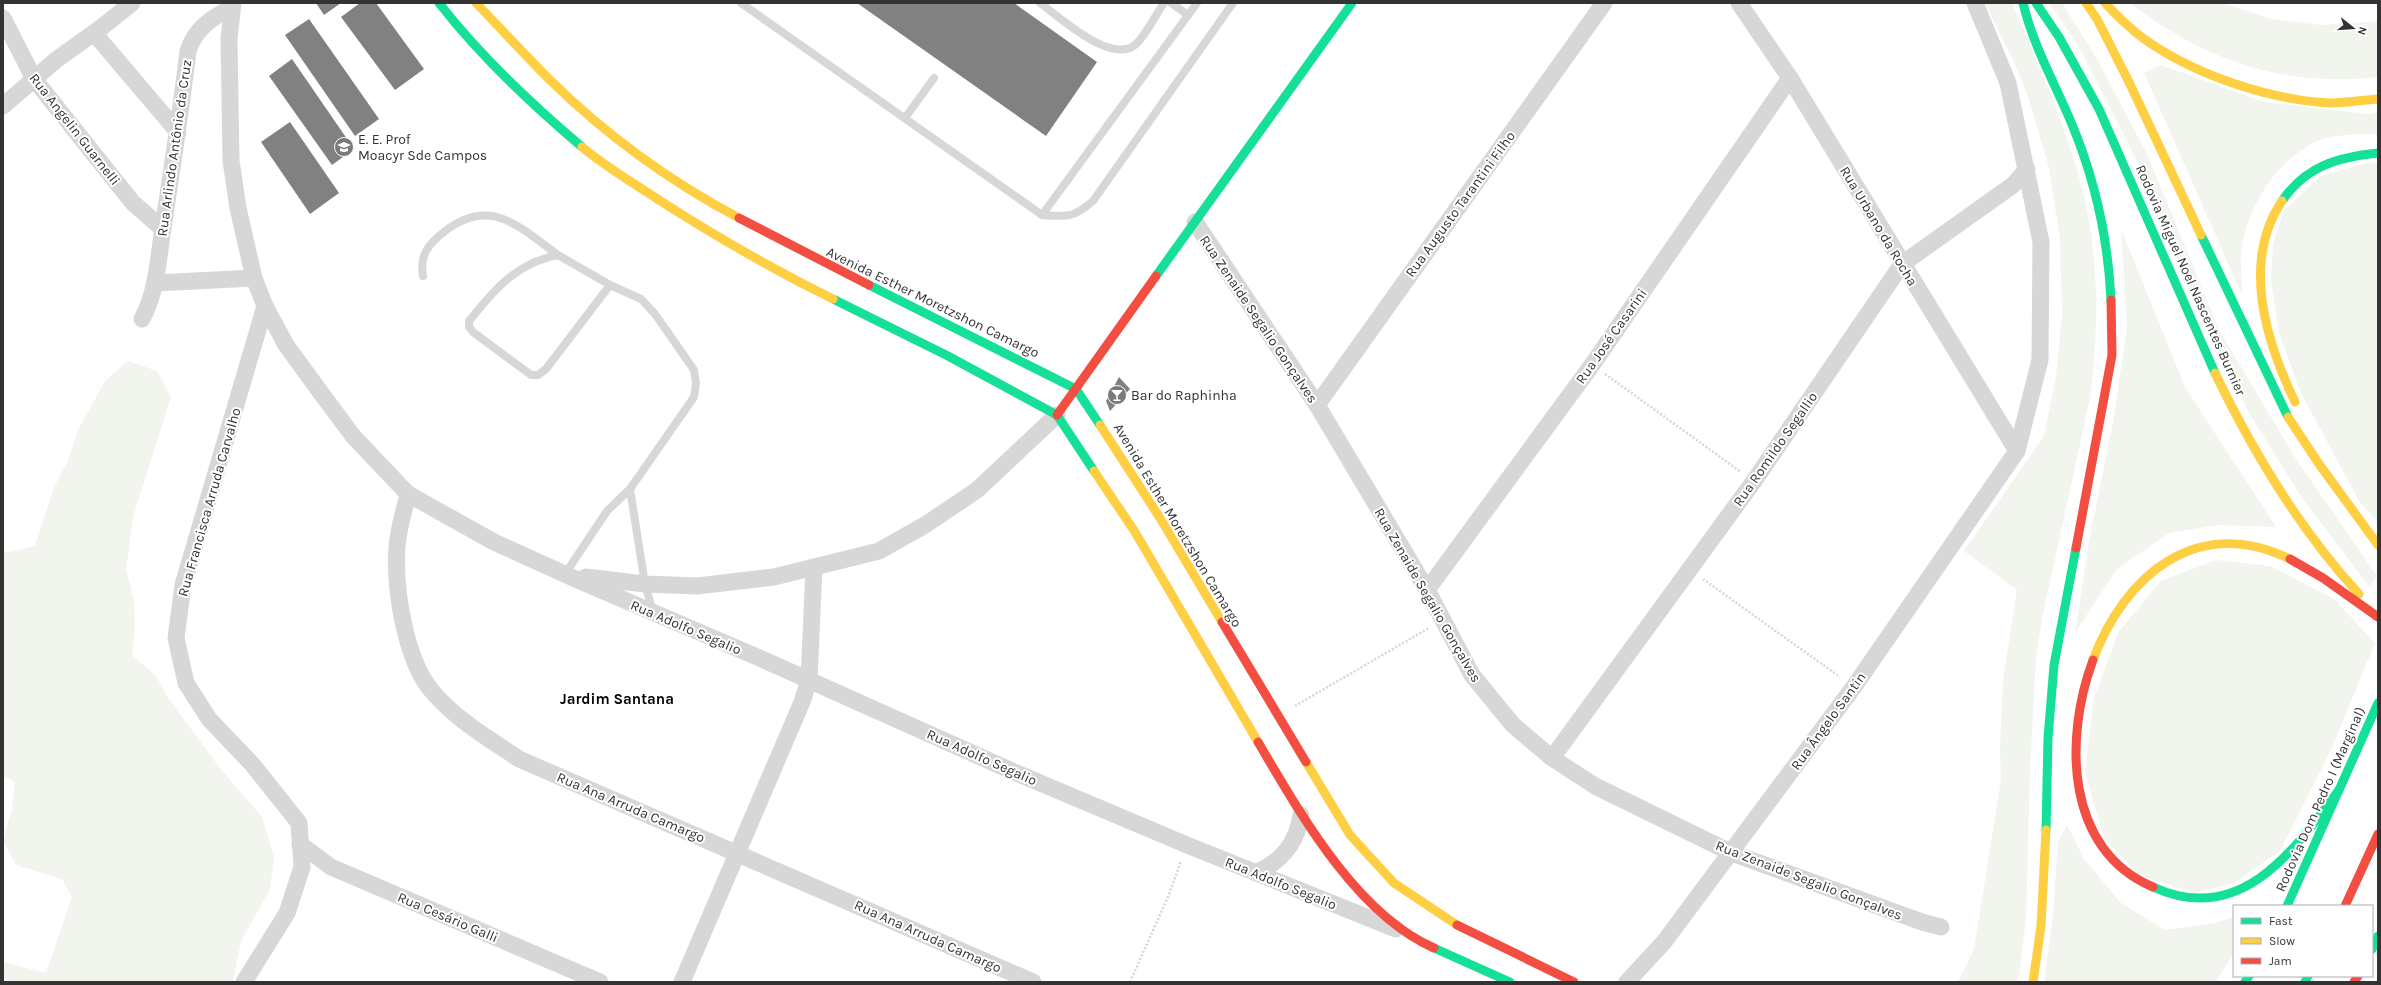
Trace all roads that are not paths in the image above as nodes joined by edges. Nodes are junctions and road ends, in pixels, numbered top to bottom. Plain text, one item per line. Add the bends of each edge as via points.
1 (132, 3) edge
2 (439, 3) edge
3 (476, 3) edge
4 (742, 3) edge
5 (1040, 3) edge
6 (1164, 3) edge
7 (1171, 3) edge
8 (1197, 3) edge
9 (1233, 3) edge
10 (1352, 3) edge
11 (1604, 3) edge
12 (1739, 3) edge
13 (1975, 3) edge
14 (2023, 3) edge
15 (2036, 3) edge
16 (2086, 3) edge
17 (2105, 3) edge
18 (232, 5) edge
19 (1188, 15) junction
20 (3, 18) edge
21 (94, 33) junction
22 (934, 78) dead end
23 (1790, 78) junction
24 (34, 80) junction
25 (2378, 99) edge
26 (3, 106) edge
27 (905, 118) junction
28 (178, 132) junction
29 (2378, 153) edge
30 (2027, 169) junction
31 (1042, 215) junction
32 (1195, 222) junction
33 (163, 229) junction
34 (558, 255) junction
35 (1902, 264) junction
36 (423, 276) dead end
37 (254, 278) junction
38 (155, 283) junction
39 (610, 285) junction
40 (265, 306) junction
41 (145, 314) dead end
42 (1076, 389) junction
43 (1317, 405) junction
44 (2301, 413) dead end
45 (1057, 414) junction
46 (2315, 440) dead end
47 (2017, 451) junction
48 (630, 489) junction
49 (408, 494) junction
50 (2359, 521) junction
51 (2378, 544) edge
52 (814, 567) junction
53 (565, 574) junction
54 (645, 584) junction
55 (1427, 590) junction
56 (654, 613) junction
57 (2378, 617) edge
58 (809, 680) junction
59 (2378, 703) edge
60 (1552, 758) junction
61 (2340, 790) junction
62 (1301, 815) junction
63 (2378, 834) edge
64 (300, 844) junction
65 (737, 853) junction
66 (1732, 853) junction
67 (1256, 872) junction
68 (2286, 905) edge
69 (2345, 905) edge
70 (1941, 927) dead end
71 (1403, 932) junction
72 (2378, 936) edge
73 (2373, 947) edge
74 (244, 982) edge
75 (600, 982) edge
76 (682, 982) edge
77 (1033, 982) edge
78 (1510, 982) edge
79 (1574, 982) edge
80 (1627, 982) edge
81 (2033, 982) edge

1 - 21 street
2 - 45 main road via 459,29 530,102 601,163 695,223 784,275 948,356
3 - 42 main road, Avenida Esther Moretzshon Camargo via 551,81 619,140 705,200 798,250
4 - 27 lane
5 - 6 lane via 1102,47 1122,50 1136,45
7 - 19 lane
8 - 19 lane
9 - 31 lane via 1093,201 1078,214 1061,217
10 - 32 main road
11 - 43 street, Rua Augusto Tarantini Filho
12 - 23 street, Rua Urbano da Rocha
13 - 30 street via 2008,83
14 - 81 main road via 2029,27 2086,163 2103,222 2113,310 2112,356 2054,665 2048,738 2041,926
15 - 57 main road, Rodovia Miguel Noel Nascentes Burnier via 2072,56 2105,119 2181,298 2239,421 2269,473 2320,549
16 - 50 main road, Rodovia Miguel Noel Nascentes Burnier via 2097,19 2129,82 2282,407
17 - 25 main road via 2132,30 2172,57 2227,82 2322,103
18 - 28 street, Rua Arlindo Antônio da Cruz via 208,21 192,39 188,51
18 - 37 street, Rua Adolfo Segalio via 229,100 231,161 238,208
19 - 31 lane
20 - 24 street, Rua Angelin Guarnelli
21 - 24 street via 56,60
21 - 28 street
22 - 27 lane
23 - 35 street, Rua Urbano da Rocha
23 - 55 street, Rua José Casarini via 1592,365
24 - 26 street
24 - 33 street, Rua Angelin Guarnelli via 133,203
27 - 31 lane
28 - 33 street, Rua Arlindo Antônio da Cruz
29 - 44 main road via 2353,155 2320,165 2296,182 2278,202 2266,229 2260,258 2260,285 2268,335 2290,393
30 - 35 street, Rua Romildo Segallio via 2013,185
30 - 47 street via 2042,242 2040,360
32 - 42 main road
32 - 43 street, Rua Zenaide Segalio Gonçalves
33 - 38 street, Rua Arlindo Antônio da Cruz
34 - 36 lane via 518,225 501,217 477,215 451,225 432,242 421,262
34 - 39 lane
34 - 39 lane via 534,260 498,285 469,321 469,327 473,332 531,375 546,369
35 - 47 street, Rua Urbano da Rocha
35 - 60 street, Rua Romildo Segallio via 1754,481
37 - 38 street
37 - 40 street, Rua Adolfo Segalio
38 - 41 street, Rua Arlindo Antônio da Cruz
39 - 48 lane via 641,299 655,314 694,370 696,384 694,397
40 - 49 street, Rua Adolfo Segalio via 286,345 353,436
40 - 64 street, Rua Francisca Arruda Carvalho via 183,584 176,638 186,683 210,719 252,764 299,822
42 - 45 main road
42 - 79 main road, Avenida Esther Moretzshon Camargo via 1160,518 1350,835 1394,883 1445,919
43 - 55 street, Rua Zenaide Segalio Gonçalves
45 - 52 street via 977,490 925,525 879,551
45 - 62 main road via 1135,532
46 - 50 main road
47 - 66 street, Rua Ângelo Santin via 1854,688
48 - 53 lane via 606,511
48 - 54 lane
49 - 53 street, Rua Adolfo Segalio via 494,542
49 - 65 street, Rua Ana Arruda Camargo via 397,546 398,599 413,656 430,689 462,722 519,759
50 - 51 main road, Rodovia Miguel Noel Nascentes Burnier
52 - 54 street via 774,577 697,586
52 - 58 street
53 - 54 street
53 - 56 street, Rua Adolfo Segalio
54 - 56 lane
55 - 60 street, Rua Zenaide Segalio Gonçalves via 1472,675 1513,725
56 - 58 street, Rua Adolfo Segalio
57 - 61 main road via 2349,595 2272,550 2216,543 2188,550 2157,567 2112,615 2096,648 2080,707 2076,748 2080,794 2090,829 2109,858 2131,878 2182,898 2212,898 2237,890 2275,868 2295,848
58 - 65 street
58 - 67 street, Rua Adolfo Segalio via 1012,771
59 - 61 main road, Rodovia Dom Pedro I (Marginal)
60 - 66 street, Rua Zenaide Segalio Gonçalves via 1595,786
61 - 68 main road, Rodovia Dom Pedro I (Marginal)
62 - 67 street via 1299,830 1285,854
62 - 71 main road via 1337,864 1364,895
63 - 69 main road
64 - 74 street, Rua Francisca Arruda Carvalho via 302,867 287,913
64 - 75 street, Rua Cesário Galli via 331,867
65 - 76 street
65 - 77 street, Rua Ana Arruda Camargo
66 - 70 street, Rua Zenaide Segalio Gonçalves
66 - 80 street, Rua Ângelo Santin via 1664,942
67 - 71 street, Rua Adolfo Segalio
71 - 78 main road
72 - 73 main road

